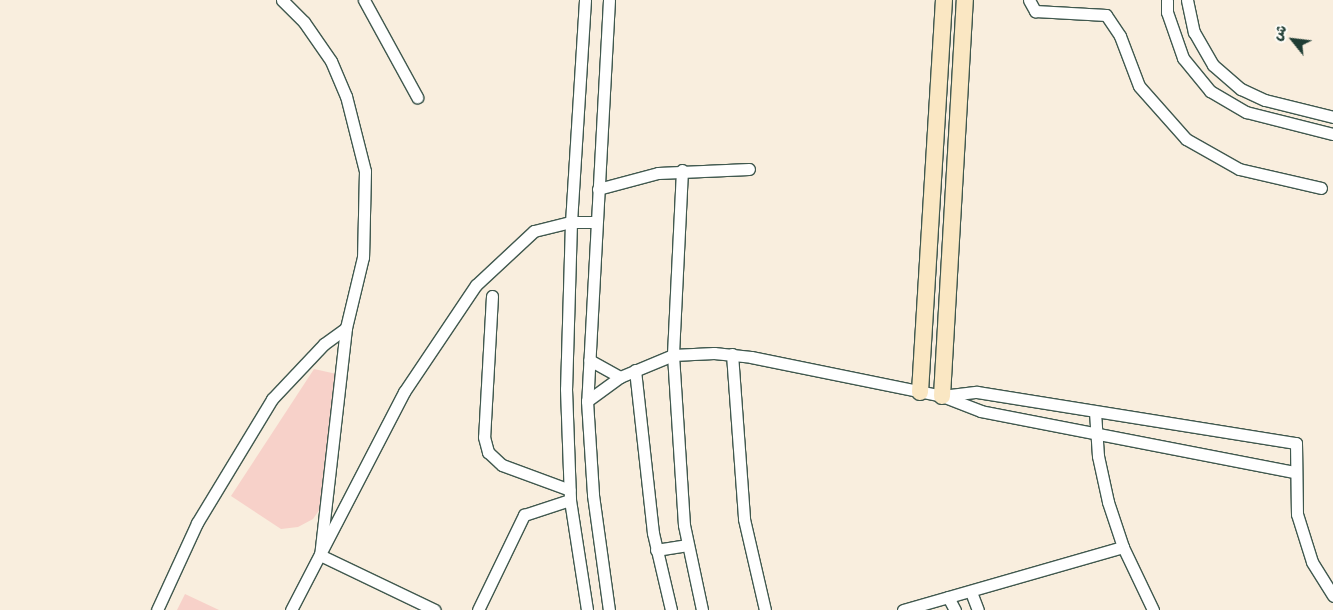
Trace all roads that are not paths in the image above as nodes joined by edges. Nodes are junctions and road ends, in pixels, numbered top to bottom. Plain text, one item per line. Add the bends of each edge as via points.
1 (282, 0) edge
2 (364, 0) edge
3 (585, 0) edge
4 (609, 0) edge
5 (944, 0) edge
6 (965, 0) edge
7 (1029, 0) edge
8 (1167, 0) edge
9 (1187, 0) edge
10 (416, 97) dead end
11 (1333, 117) edge
12 (1333, 134) edge
13 (749, 168) dead end
14 (682, 170) junction
15 (1321, 188) dead end
16 (598, 189) junction
17 (571, 222) junction
18 (596, 222) junction
19 (492, 296) dead end
20 (346, 328) junction
21 (732, 354) junction
22 (673, 355) junction
23 (589, 360) junction
24 (635, 370) junction
25 (620, 377) junction
26 (920, 392) junction
27 (942, 396) junction
28 (587, 400) junction
29 (1095, 412) junction
30 (1095, 433) junction
31 (1294, 472) junction
32 (570, 495) junction
33 (688, 545) junction
34 (1123, 547) junction
35 (656, 550) junction
36 (320, 555) junction
37 (971, 592) junction
38 (1333, 596) edge
39 (948, 598) junction
40 (158, 610) edge
41 (291, 610) edge
42 (435, 610) edge
43 (478, 610) edge
44 (587, 610) edge
45 (609, 610) edge
46 (672, 610) edge
47 (702, 610) edge
48 (766, 610) edge
49 (903, 610) edge
50 (955, 610) edge
51 (978, 610) edge
52 (1153, 610) edge

1 - 20 street via 304,22 331,61 346,96 363,162 366,210 363,258
2 - 10 street
3 - 17 street
4 - 16 street
5 - 26 street
6 - 27 street
7 - 15 street via 1035,11 1106,15 1120,36 1139,86 1186,139 1239,169
8 - 12 street via 1167,12 1182,58 1210,91 1246,112
9 - 11 street via 1194,32 1213,65 1241,89 1265,100
13 - 14 street
14 - 16 street
14 - 22 street
16 - 18 street
17 - 18 street
17 - 32 street via 566,389
17 - 36 street via 534,231 476,284 404,392
18 - 23 street
19 - 32 street via 484,437 488,452 502,465
20 - 36 street
20 - 40 street via 324,344 272,399 197,523
21 - 22 street
21 - 26 street
21 - 48 street via 744,519
22 - 24 street
22 - 33 street via 682,501
23 - 25 street
23 - 28 street
24 - 25 street
24 - 35 street
25 - 28 street
26 - 27 street
27 - 29 street via 976,392
27 - 30 street via 981,411
28 - 45 street via 593,495
29 - 30 street
29 - 31 street via 1296,443
30 - 31 street
30 - 34 street via 1108,502
31 - 38 street via 1297,514 1312,562
32 - 43 street via 524,516
32 - 44 street
33 - 35 street
33 - 47 street
34 - 37 street
34 - 52 street
35 - 46 street
36 - 41 street
36 - 42 street
37 - 39 street
37 - 51 street
39 - 49 street
39 - 50 street

